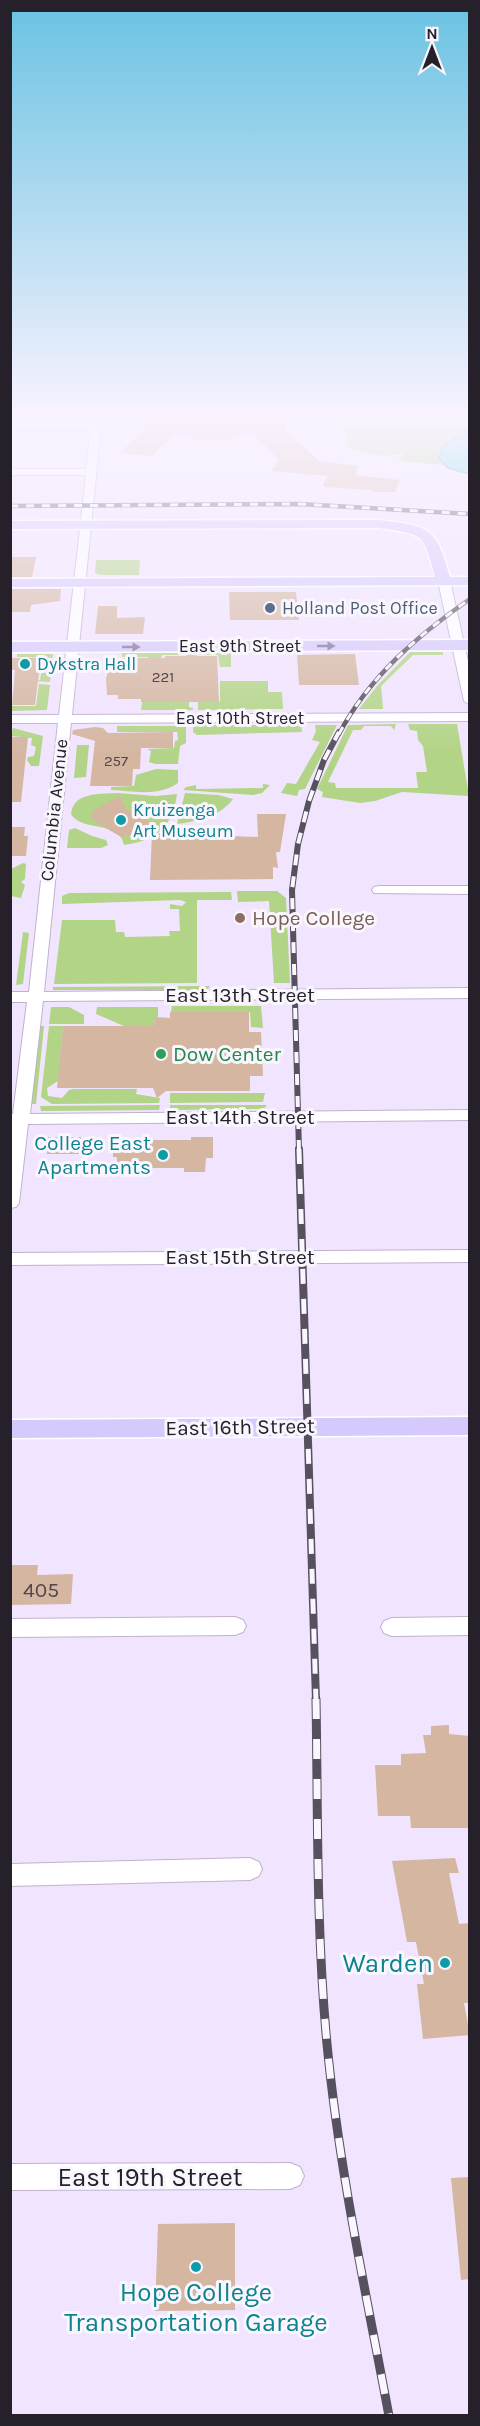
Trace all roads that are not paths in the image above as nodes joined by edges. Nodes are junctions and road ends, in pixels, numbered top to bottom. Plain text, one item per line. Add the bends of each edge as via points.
1 (86, 530) edge
2 (408, 530) edge
3 (436, 554) junction
4 (470, 573) edge
5 (470, 580) edge
6 (444, 581) junction
7 (10, 583) edge
8 (81, 583) junction
9 (464, 645) edge
10 (10, 647) edge
11 (73, 647) junction
12 (470, 701) edge
13 (470, 717) edge
14 (10, 718) edge
15 (64, 718) junction
16 (379, 890) dead end
17 (470, 890) edge
18 (470, 993) edge
19 (36, 996) junction
20 (10, 997) edge
21 (470, 1115) edge
22 (15, 1119) edge
23 (10, 1203) edge
24 (470, 1256) edge
25 (10, 1259) edge
26 (470, 1426) edge
27 (10, 1429) edge
28 (235, 1626) dead end
29 (470, 1626) edge
30 (392, 1627) dead end
31 (10, 1628) edge
32 (250, 1869) dead end
33 (10, 1875) edge
34 (290, 2176) dead end
35 (10, 2177) edge

1 - 8 street, Columbia Avenue
2 - 3 main road via 425,536 433,543
3 - 4 main road via 453,567
3 - 6 main road
5 - 6 main road
6 - 8 main road
6 - 9 street
7 - 8 main road
8 - 11 street, Columbia Avenue
11 -> 9 main road, East 9th Street
9 - 12 street
10 - 11 main road, East 9th Street
11 - 15 street, Columbia Avenue
13 - 15 street, East 10th Street
14 - 15 street, East 10th Street
15 - 19 street, Columbia Avenue
16 - 17 street
18 - 19 street, East 13th Street
19 - 20 street, East 13th Street
19 - 22 street, Columbia Avenue
21 - 22 street, East 14th Street
22 - 23 street, Columbia Avenue
24 - 25 street, East 15th Street
26 - 27 main road, East 16th Street
28 - 31 street
29 - 30 street
32 - 33 street
34 - 35 street, East 19th Street

